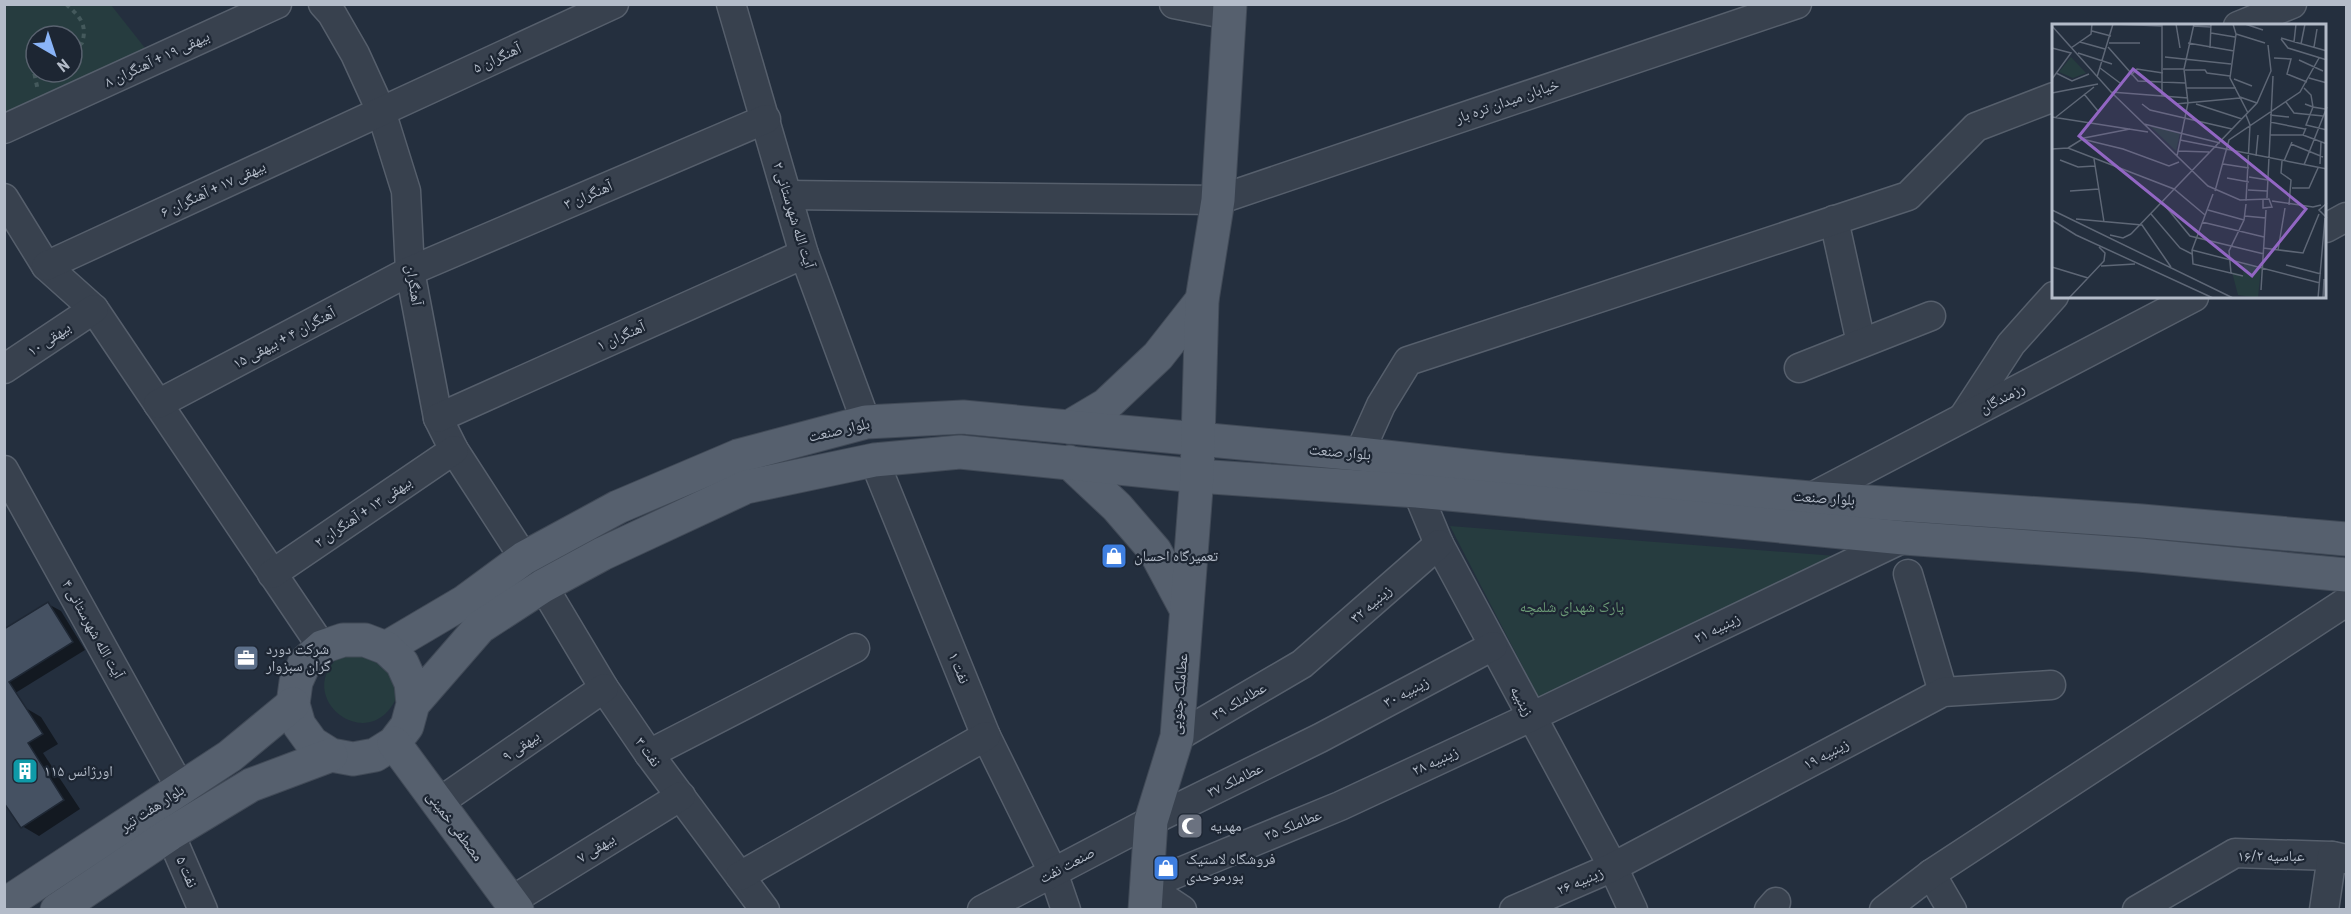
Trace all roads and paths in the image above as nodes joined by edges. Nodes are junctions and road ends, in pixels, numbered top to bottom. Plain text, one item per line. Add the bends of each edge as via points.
1 (66, 4) edge
2 (277, 4) edge
3 (323, 4) edge
4 (614, 4) edge
5 (731, 4) edge
6 (1174, 4) edge
7 (1797, 4) edge
8 (2292, 4) edge
9 (2301, 4) edge
10 (1229, 10) edge
11 (83, 24) edge
12 (2243, 24) edge
13 (2295, 24) edge
14 (2052, 98) edge
15 (381, 111) junction
16 (766, 119) junction
17 (4, 129) edge
18 (787, 195) junction
19 (4, 198) edge
20 (1218, 200) junction
21 (2346, 217) edge
22 (1834, 220) junction
23 (2327, 227) edge
24 (804, 254) junction
25 (46, 266) junction
26 (410, 271) junction
27 (2052, 298) edge
28 (2192, 298) edge
29 (1202, 300) junction
30 (94, 309) junction
31 (1931, 316) dead end
32 (1862, 343) junction
33 (1799, 368) dead end
34 (4, 369) edge
35 (158, 404) junction
36 (963, 417) junction
37 (438, 418) junction
38 (1963, 418) junction
39 (866, 422) junction
40 (1069, 427) junction
41 (1198, 440) junction
42 (454, 450) junction
43 (960, 452) junction
44 (1359, 454) junction
45 (874, 460) junction
46 (1069, 462) junction
47 (4, 470) edge
48 (1197, 476) junction
49 (1501, 484) junction
50 (1417, 491) junction
51 (1810, 498) junction
52 (2142, 521) junction
53 (1904, 538) junction
54 (2346, 539) edge
55 (1439, 544) junction
56 (2139, 555) junction
57 (524, 558) junction
58 (272, 574) junction
59 (1908, 574) dead end
60 (2346, 575) edge
61 (543, 586) junction
62 (2346, 602) edge
63 (1186, 609) junction
64 (1493, 646) junction
65 (322, 647) junction
66 (386, 648) junction
67 (855, 648) dead end
68 (1302, 664) joint
69 (2051, 685) dead end
70 (604, 688) junction
71 (1943, 692) junction
72 (293, 704) junction
73 (413, 704) junction
74 (1531, 717) junction
75 (986, 736) junction
76 (1177, 737) junction
77 (1320, 738) joint
78 (394, 743) junction
79 (649, 754) junction
80 (331, 755) junction
81 (181, 789) junction
82 (681, 796) junction
83 (438, 803) junction
84 (1340, 806) joint
85 (1151, 821) junction
86 (170, 834) junction
87 (2339, 857) edge
88 (1613, 867) junction
89 (1053, 872) junction
90 (1931, 874) junction
91 (740, 876) junction
92 (1145, 898) edge
93 (4, 905) edge
94 (514, 905) edge
95 (57, 909) edge
96 (203, 909) edge
97 (764, 909) edge
98 (982, 909) edge
99 (1066, 909) edge
100 (1182, 909) edge
101 (1514, 909) edge
102 (1633, 909) edge
103 (1884, 909) edge
104 (1952, 909) edge
105 (2138, 909) edge
106 (2324, 909) edge

1 - 11 path via 80,16
2 - 17 street, بیهقی ۱۹ + آهنگران ۸
3 - 15 street, آهنگران via 355,54
4 - 15 street, آهنگران ۵
5 - 16 street, آیت الله شهرستانی ۲
6 - 10 street
7 - 20 street, خیابان میدان تره بار
8 - 12 street
9 - 13 street
10 - 20 main road, عطاملک جنوبی
14 - 22 street via 1976,127 1908,195
15 - 25 street, بیهقی ۱۷ + آهنگران ۶
15 - 26 street, آهنگران via 406,190
16 - 18 street, آیت الله شهرستانی ۲
16 - 26 street, آهنگران ۳
18 - 20 street, خیابان میدان تره بار
18 - 24 street, آیت الله شهرستانی ۲
19 - 25 street
20 - 29 main road, عطاملک جنوبی
21 - 23 street
22 - 32 street
22 - 44 street via 1408,361 1381,405
24 - 37 street, آهنگران ۱
24 - 39 street, آیت الله شهرستانی ۲
25 - 30 street
26 - 35 street, آهنگران ۴ + بیهقی ۱۵
26 - 37 street, آهنگران
27 - 38 street via 2011,344
28 - 38 street, رزمندگان
29 - 40 main road via 1150,364 1106,405
29 - 41 main road, عطاملک جنوبی
30 - 34 street, بیهقی ۱۰
30 - 35 street
31 - 32 street
32 - 33 street
35 - 58 street
36 - 39 main road, بلوار صنعت
36 - 40 main road, بلوار صنعت
36 - 43 main road
37 - 42 street, آهنگران
38 - 51 street, رزمندگان
39 - 57 main road, بلوار صنعت via 738,456 618,507
40 - 41 main road, بلوار صنعت
41 - 44 main road, بلوار صنعت
41 - 48 main road, عطاملک جنوبی
42 - 57 street, آهنگران
42 - 58 street, بیهقی ۱۳ + آهنگران ۲
43 - 45 main road, بلوار صنعت
43 - 46 main road, بلوار صنعت
44 - 49 main road, بلوار صنعت
45 - 61 main road, بلوار صنعت via 746,487
45 - 75 street, نفت ۱
46 - 48 main road, بلوار صنعت
46 - 63 main road via 1117,507 1155,551
47 - 81 street, آیت الله شهرستانی ۴
48 - 50 main road, بلوار صنعت
48 - 63 main road, عطاملک جنوبی
49 - 50 main road, بلوار صنعت
49 - 51 main road, بلوار صنعت
49 - 53 main road, بلوار صنعت
50 - 55 street, زینبیه
51 - 52 main road, بلوار صنعت
52 - 54 main road, بلوار صنعت
52 - 56 main road
53 - 56 main road, بلوار صنعت
53 - 74 street, زینبیه ۲۱
55 - 64 street, زینبیه
55 - 68 street, زینبیه ۳۲
56 - 60 main road, بلوار صنعت
57 - 66 main road, بلوار صنعت via 464,602
58 - 65 street
59 - 71 street
61 - 70 street, نفت ۳
61 - 73 main road, بلوار صنعت via 480,627
62 - 90 street
63 - 76 main road, عطاملک جنوبی
64 - 74 street, زینبیه
64 - 77 street, زینبیه ۳۰
65 - 66 main road via 343,640 365,640
65 - 72 main road via 305,662 296,682
66 - 73 main road via 407,673
67 - 79 street
68 - 76 street, عطاملک ۳۹
69 - 71 street, زینبیه ۱۹
70 - 79 street, نفت ۳
70 - 83 street, بیهقی ۹
71 - 88 street, زینبیه ۱۹
72 - 80 main road via 299,725 312,743
72 - 81 main road, بلوار هفت تیر via 230,756
73 - 78 main road via 407,726
74 - 84 street, زینبیه ۲۸
74 - 88 street, زینبیه
75 - 89 street, نفت ۱
75 - 91 street
76 - 85 main road, عطاملک جنوبی
77 - 85 street, عطاملک ۳۷
78 - 80 main road via 375,755 353,759
78 - 83 main road, مصطفی خمینی
79 - 82 street, نفت ۳
80 - 86 main road via 251,784
81 - 93 main road, بلوار هفت تیر
82 - 91 street, نفت ۳
82 - 94 street, بیهقی ۷
83 - 94 main road, مصطفی خمینی
84 - 92 street, عطاملک ۳۵
85 - 89 street, صنعت نفت
85 - 92 main road, عطاملک جنوبی
86 - 95 main road
86 - 96 street, نفت ۵
87 - 105 street, عباسیه ۱۶/۲ via 2235,853
87 - 106 street
88 - 101 street, زینبیه ۲۶
88 - 102 street, زینبیه
89 - 98 street, صنعت نفت
89 - 99 street, نفت ۱
90 - 103 street
90 - 104 street
91 - 97 street, نفت ۳
92 - 100 street

